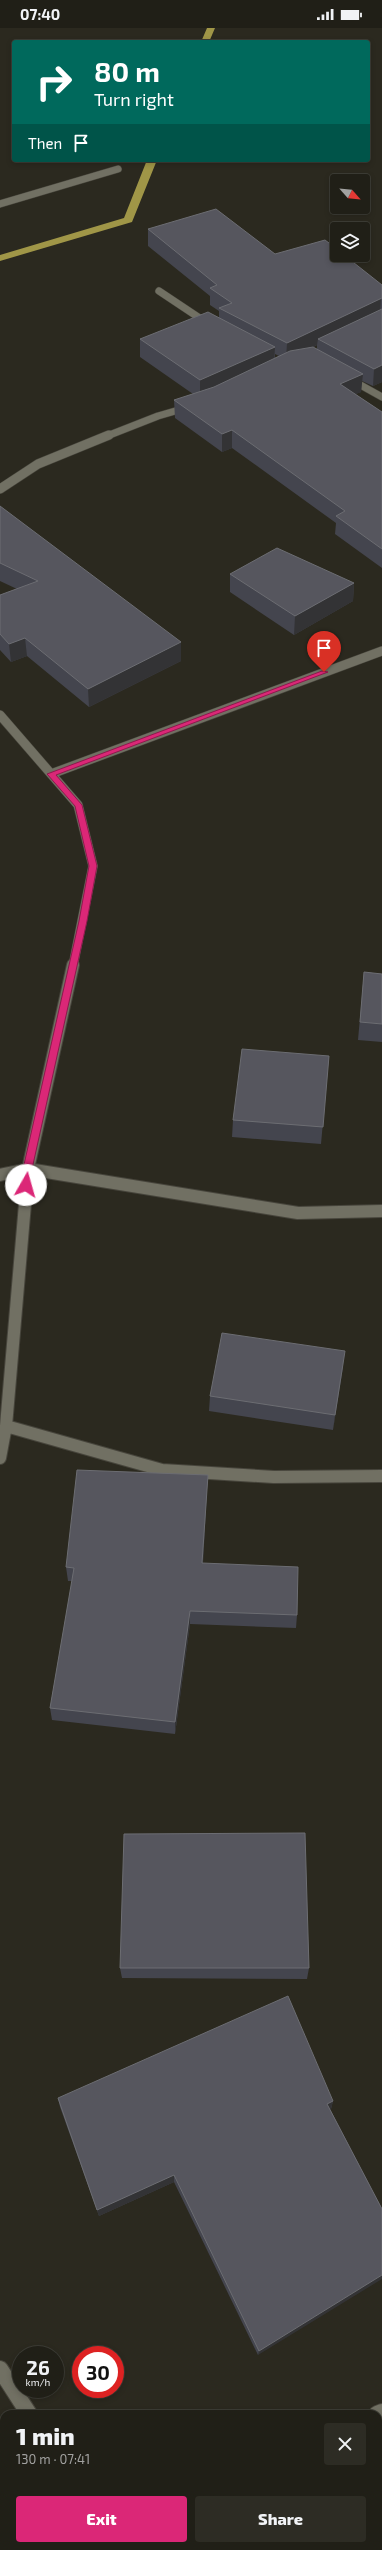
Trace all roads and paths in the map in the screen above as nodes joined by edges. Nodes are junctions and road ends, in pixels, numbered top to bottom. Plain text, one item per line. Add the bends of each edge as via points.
1 (118, 169) dead end
2 (0, 204) edge
3 (159, 291) dead end
4 (220, 331) edge
5 (342, 375) edge
6 (382, 397) edge
7 (197, 405) edge
8 (0, 489) edge
9 (382, 651) edge
10 (0, 715) edge
11 (51, 774) junction
12 (28, 1169) junction
13 (0, 1175) edge
14 (382, 1211) edge
15 (6, 1426) junction
16 (0, 1458) edge
17 (382, 1476) edge
18 (0, 2369) edge
19 (26, 2410) edge

1 - 2 street
3 - 4 street
5 - 6 street
7 - 8 street via 158,416 38,464
9 - 11 street
10 - 11 street
11 - 12 street via 78,805 93,866
12 - 13 street
12 - 14 street via 298,1214
12 - 15 street
15 - 16 street
15 - 17 street via 162,1470 274,1477
18 - 19 street

